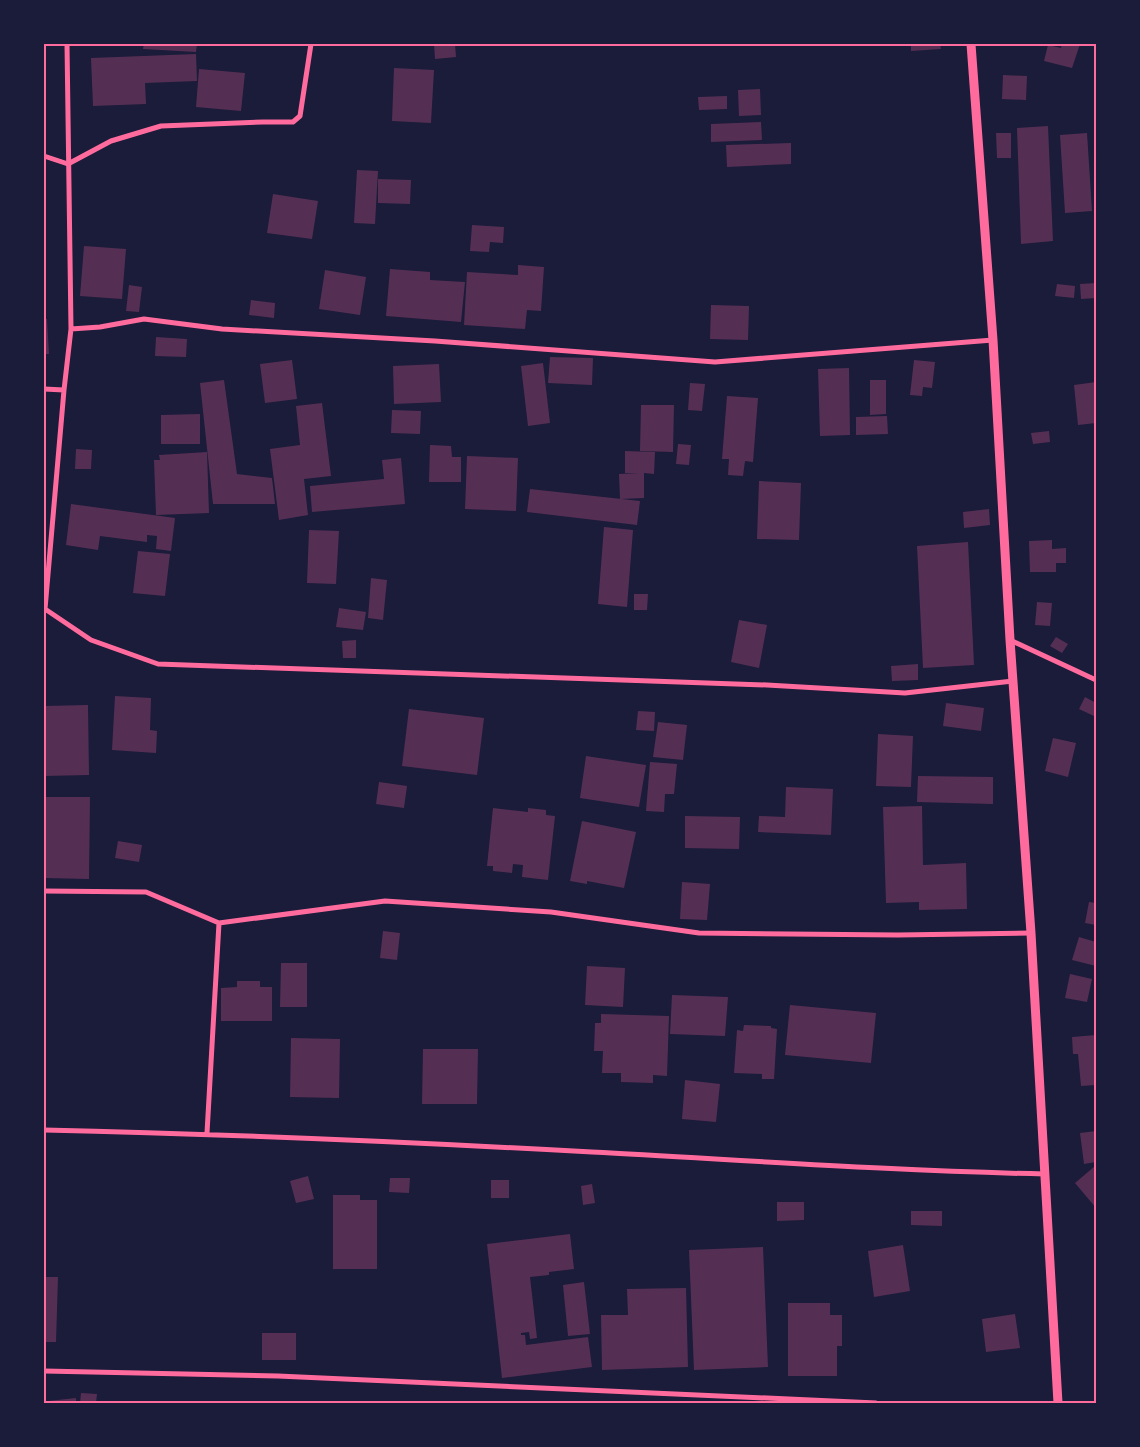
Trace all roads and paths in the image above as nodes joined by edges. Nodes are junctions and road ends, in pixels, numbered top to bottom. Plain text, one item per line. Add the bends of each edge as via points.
1 (67, 44) edge
2 (311, 44) edge
3 (971, 44) edge
4 (44, 156) edge
5 (68, 164) junction
6 (71, 329) junction
7 (993, 340) junction
8 (44, 389) edge
9 (64, 390) junction
10 (44, 609) edge
11 (1010, 640) junction
12 (1096, 680) edge
13 (1014, 681) junction
14 (44, 892) edge
15 (219, 923) junction
16 (1030, 933) junction
17 (44, 1130) edge
18 (207, 1133) junction
19 (1045, 1174) junction
20 (44, 1371) edge
21 (876, 1403) edge
22 (1058, 1403) edge

1 - 5 street
2 - 5 street via 300,116 293,122 162,126 111,141
3 - 7 street
4 - 5 street
5 - 6 street
6 - 7 street via 144,318 222,329 715,362
6 - 9 street
7 - 11 street
8 - 9 street
9 - 10 street
10 - 13 street via 91,640 158,664 767,685 905,693
11 - 12 street
11 - 13 street
13 - 16 street
14 - 15 street via 146,892
15 - 16 street via 385,901 551,912 698,933
15 - 18 street
16 - 19 street
17 - 18 street
18 - 19 street
19 - 22 street
20 - 21 street via 278,1376

